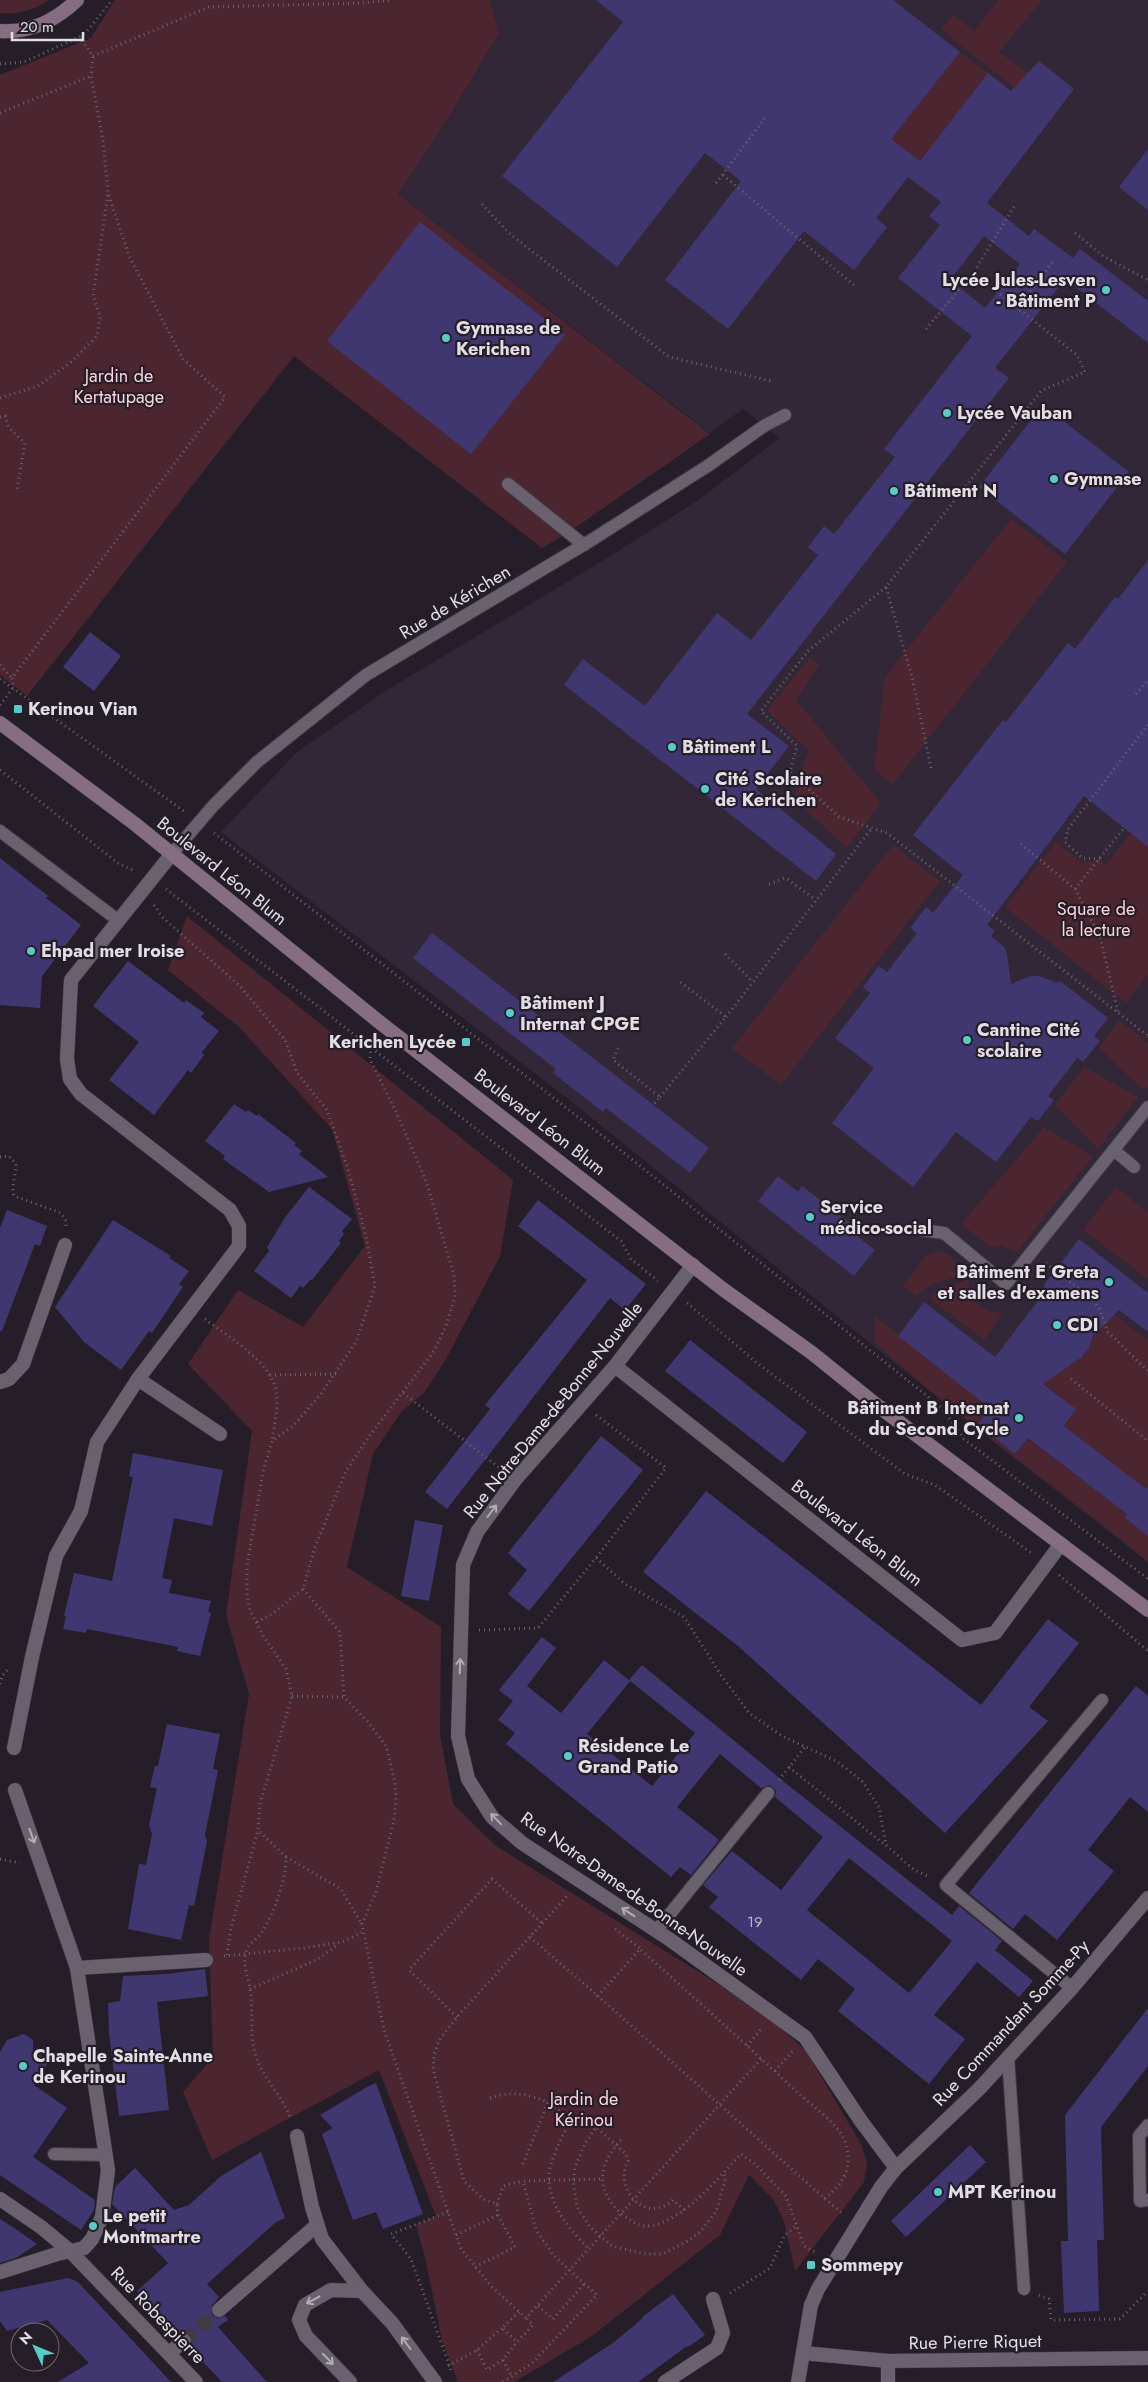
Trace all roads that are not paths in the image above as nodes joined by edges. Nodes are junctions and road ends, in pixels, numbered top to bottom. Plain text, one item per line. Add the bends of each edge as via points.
1 (77, 0) edge
2 (0, 32) edge
3 (785, 415) dead end
4 (508, 484) dead end
5 (584, 544) junction
6 (0, 723) edge
7 (0, 831) edge
8 (172, 855) junction
9 (119, 921) junction
10 (1148, 1107) edge
11 (1114, 1151) junction
12 (1134, 1167) dead end
13 (921, 1230) dead end
14 (65, 1245) road end
15 (694, 1265) junction
16 (615, 1366) junction
17 (138, 1379) junction
18 (0, 1382) edge
19 (220, 1434) dead end
20 (1061, 1544) junction
21 (1148, 1610) edge
22 (1102, 1700) dead end
23 (14, 1748) dead end
24 (15, 1790) dead end
25 (768, 1793) road end
26 (1148, 1898) edge
27 (656, 1931) junction
28 (206, 1960) dead end
29 (77, 1968) junction
30 (1072, 1988) junction
31 (1008, 2057) junction
32 (1148, 2125) edge
33 (297, 2136) road end
34 (54, 2154) dead end
35 (106, 2155) junction
36 (896, 2168) junction
37 (0, 2199) edge
38 (1148, 2200) edge
39 (317, 2225) junction
40 (70, 2251) junction
41 (0, 2272) edge
42 (1024, 2289) road end
43 (362, 2291) junction
44 (713, 2300) dead end
45 (219, 2310) tunnel mouth
46 (184, 2341) tunnel mouth
47 (803, 2353) junction
48 (169, 2354) junction
49 (1148, 2358) edge
50 (888, 2361) junction
51 (196, 2382) edge
52 (350, 2382) edge
53 (435, 2382) edge
54 (665, 2382) edge
55 (798, 2382) edge
56 (888, 2382) edge

1 - 2 main road via 61,15 38,27
3 - 5 lane, Rue de Kérichen
4 - 5 lane
5 - 8 lane, Rue de Kérichen via 366,675 257,762
6 - 8 main road, Boulevard Léon Blum
7 - 9 lane
8 - 9 street
8 - 15 main road, Boulevard Léon Blum via 378,1021
9 - 17 street via 72,980 67,1059 70,1079 81,1094 230,1210 239,1226 238,1246
10 - 11 lane
11 - 12 lane
11 - 13 lane via 1006,1284 944,1233
14 - 18 street via 23,1364 9,1379
15 - 16 street, Rue Notre-Dame-de-Bonne-Nouvelle
15 - 20 main road, Boulevard Léon Blum
16 - 20 street, Boulevard Léon Blum via 962,1640 995,1633
27 -> 16 street, Rue Notre-Dame-de-Bonne-Nouvelle via 522,1843 492,1817 468,1779 458,1736 464,1565 477,1532 515,1480
17 - 19 street
17 - 23 street via 97,1442 80,1511 56,1556
20 - 21 main road, Boulevard Léon Blum
22 - 30 lane via 946,1885
24 -> 29 street
25 - 27 lane
26 - 30 street, Rue Commandant Somme-Py
27 - 36 street, Rue Notre-Dame-de-Bonne-Nouvelle via 805,2037
28 - 29 street
29 - 35 street
30 - 31 street, Rue Commandant Somme-Py
31 - 36 street, Rue Commandant Somme-Py via 980,2089
31 - 42 lane
32 - 38 lane via 1139,2136 1140,2201
33 - 39 street
34 - 35 lane
35 - 40 street via 108,2170 102,2218 84,2248
36 - 47 street via 818,2289 811,2305
37 - 40 street, Rue Robespierre
39 - 43 street via 332,2255
39 - 45 street
40 - 41 street
40 - 48 street, Rue Robespierre
43 -> 52 street via 331,2290 305,2305 299,2320 306,2336
53 -> 43 street via 392,2324
44 - 54 street via 722,2333 717,2348
46 - 48 street
47 - 50 street, Rue Pierre Riquet
47 - 55 street
48 - 51 street, Rue Robespierre
49 - 50 street, Rue Pierre Riquet
50 - 56 street

